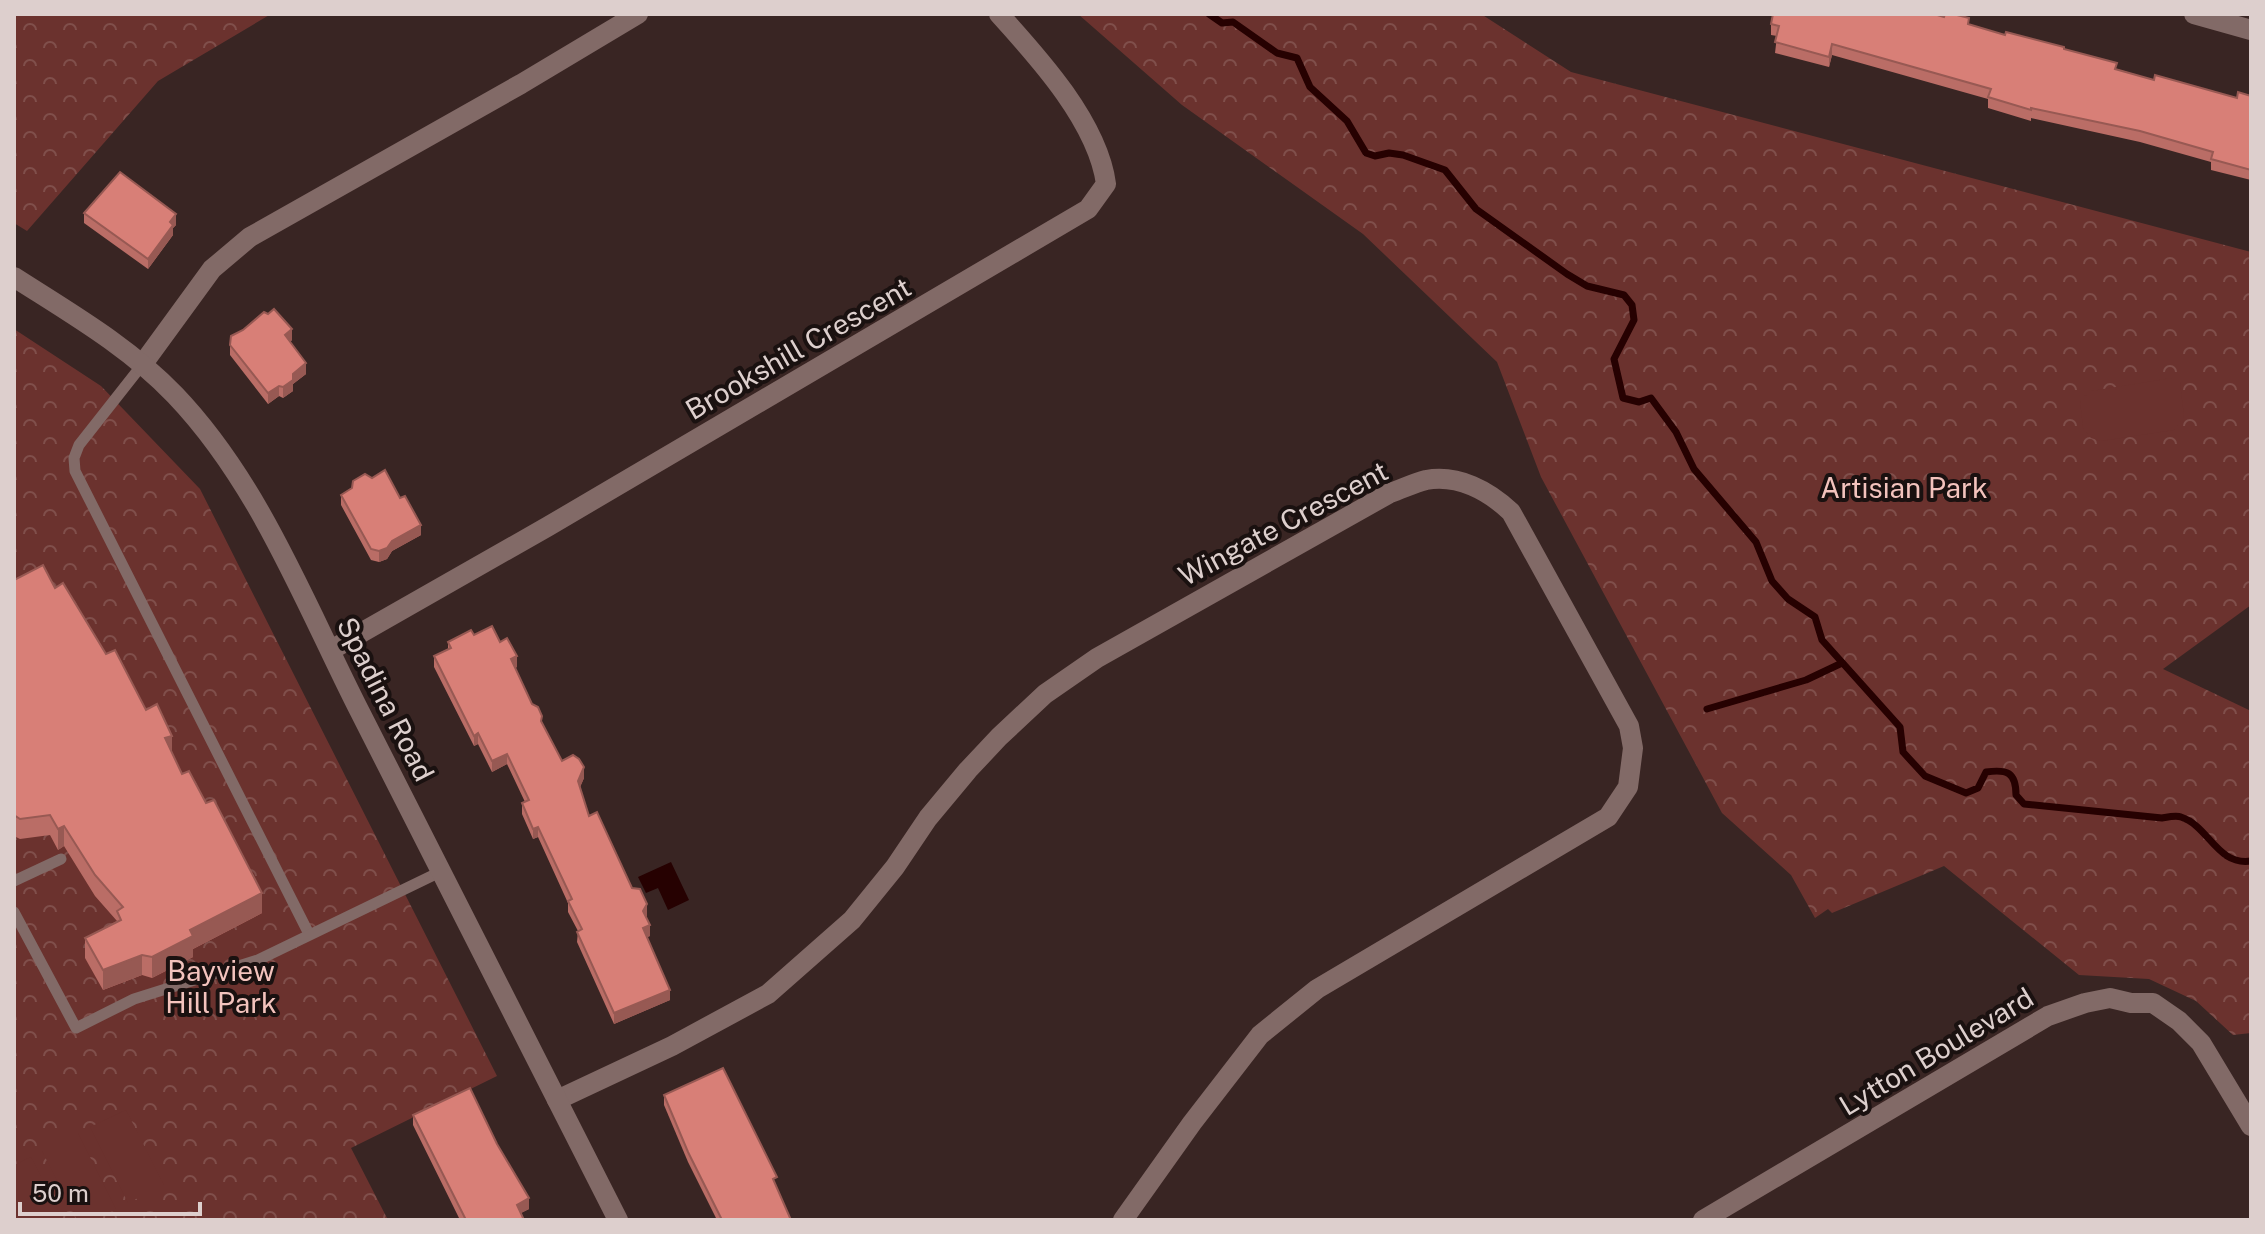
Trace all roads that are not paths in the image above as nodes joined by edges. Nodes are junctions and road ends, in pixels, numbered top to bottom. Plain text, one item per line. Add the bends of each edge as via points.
1 (638, 14) edge
2 (999, 14) edge
3 (2194, 14) edge
4 (2251, 30) edge
5 (14, 277) edge
6 (142, 365) junction
7 (331, 650) junction
8 (61, 859) dead end
9 (442, 871) junction
10 (14, 881) edge
11 (14, 912) edge
12 (309, 934) junction
13 (557, 1100) junction
14 (2251, 1126) edge
15 (618, 1220) edge
16 (1123, 1220) edge
17 (1703, 1220) edge

1 - 6 street via 250,237 212,269
2 - 7 street, Brookshill Crescent via 1055,79 1098,148 1106,184 1088,209
3 - 4 street
5 - 6 street, Spadina Road via 119,344
6 - 7 street, Spadina Road via 175,396 235,470
6 - 12 lane via 79,445 75,471
7 - 9 street, Spadina Road
8 - 10 lane
9 - 12 lane
9 - 13 street, Spadina Road
11 - 12 lane via 76,1028 134,999 258,960
13 - 15 street, Spadina Road
13 - 16 street, Wingate Crescent via 768,994 852,920 928,818 999,737 1045,694 1097,658 1390,493 1428,480 1458,481 1493,495 1511,512 1629,726 1633,748 1628,787 1608,817 1317,989 1260,1035
14 - 17 street, Lytton Boulevard via 2201,1043 2179,1021 2153,1003 2110,998 2048,1016

